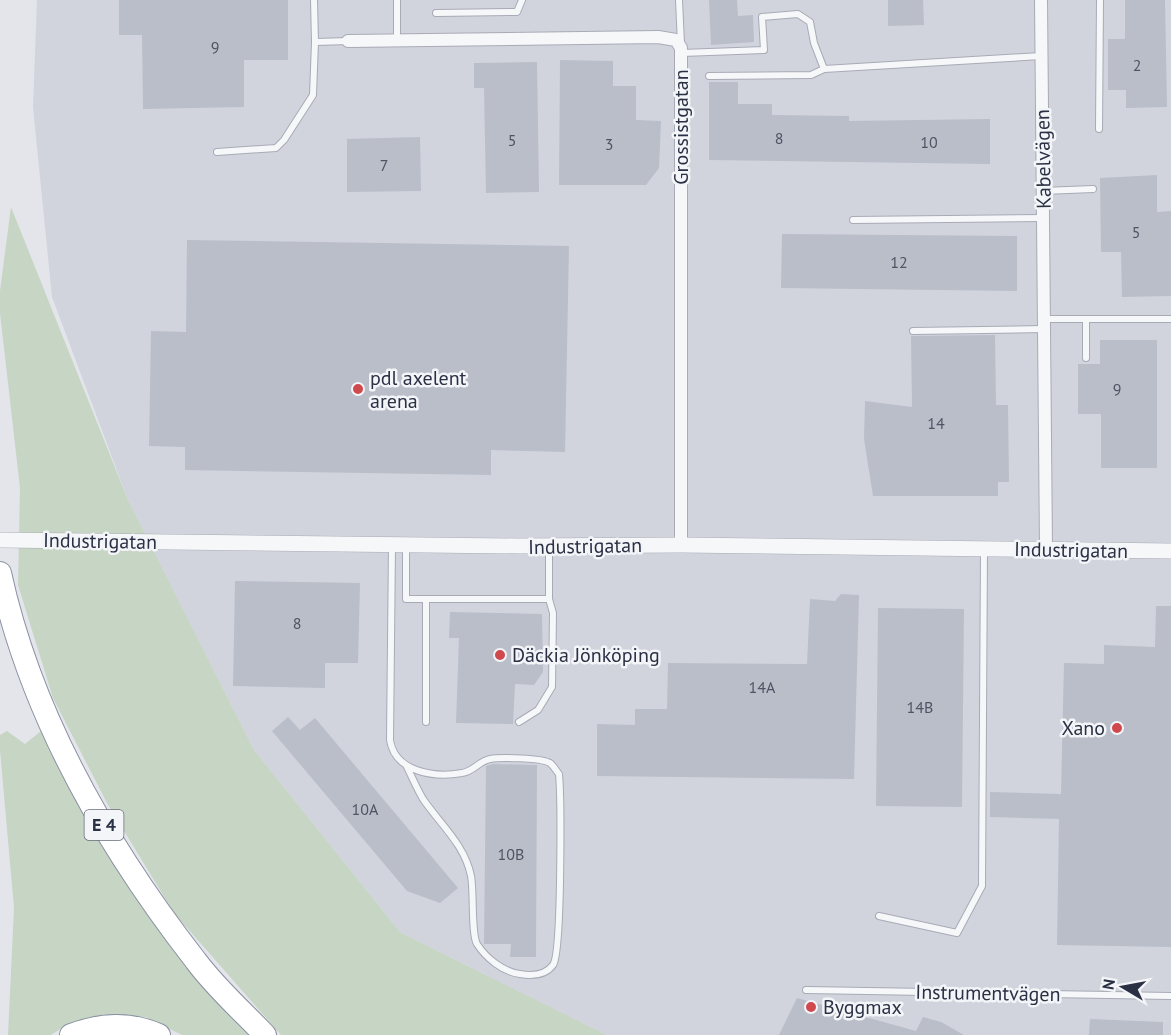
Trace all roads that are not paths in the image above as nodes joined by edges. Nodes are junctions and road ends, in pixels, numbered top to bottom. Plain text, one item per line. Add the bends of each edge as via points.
1 (314, 0) edge
2 (397, 0) edge
3 (522, 0) edge
4 (679, 0) edge
5 (1041, 0) edge
6 (1100, 0) edge
7 (435, 14) dead end
8 (397, 40) junction
9 (348, 41) joint
10 (315, 42) junction
11 (681, 50) junction
12 (1042, 56) junction
13 (824, 69) junction
14 (709, 76) dead end
15 (1099, 129) dead end
16 (217, 152) dead end
17 (1092, 189) dead end
18 (1043, 190) junction
19 (1044, 218) junction
20 (853, 220) dead end
21 (1086, 319) junction
22 (1171, 319) edge
23 (1045, 324) junction
24 (913, 331) dead end
25 (1086, 358) dead end
26 (0, 540) edge
27 (399, 544) junction
28 (681, 545) junction
29 (549, 546) junction
30 (984, 549) junction
31 (1046, 549) junction
32 (1171, 551) edge
33 (1, 578) edge
34 (426, 599) junction
35 (549, 599) junction
36 (426, 722) dead end
37 (519, 723) dead end
38 (407, 766) junction
39 (879, 916) dead end
40 (806, 990) dead end
41 (1171, 996) edge
42 (71, 1035) edge
43 (159, 1035) edge
44 (264, 1035) edge

1 - 10 lane
2 - 8 lane
3 - 7 lane via 517,12
4 - 11 lane
5 - 12 street, Kabelvägen
6 - 15 lane
8 - 9 street, Grossistgatan
8 - 11 street, Grossistgatan via 658,37 676,40
9 - 10 lane
10 - 16 lane via 313,94 284,140 276,148
11 - 13 lane via 764,50 762,17 798,14 810,22
11 - 28 street, Grossistgatan
12 - 13 lane
12 - 18 street, Kabelvägen
13 - 14 lane via 811,75
17 - 18 lane
18 - 19 street, Kabelvägen
19 - 20 lane
19 - 23 street, Kabelvägen
21 - 22 lane
21 - 23 lane
21 - 25 lane
23 - 24 lane
23 - 31 street, Kabelvägen
26 - 27 street, Industrigatan
27 - 29 street, Industrigatan
27 - 34 lane via 406,599
27 - 38 lane via 390,740 392,750
28 - 29 street, Industrigatan
28 - 30 street, Industrigatan
29 - 35 lane
30 - 31 street, Industrigatan
30 - 39 lane via 982,886 957,933
31 - 32 street, Industrigatan
33 - 44 highway, E 4 via 30,674 66,758 127,865 197,963
34 - 35 lane
34 - 36 lane
35 - 37 lane via 553,613 552,687 538,710
38 - 38 lane via 440,774 463,773 491,759 542,760 559,774 557,954 554,965 546,971 537,976 514,974 500,967 475,942 467,861 422,798
40 - 41 lane, Instrumentvägen
42 - 43 highway via 99,1026 126,1025

